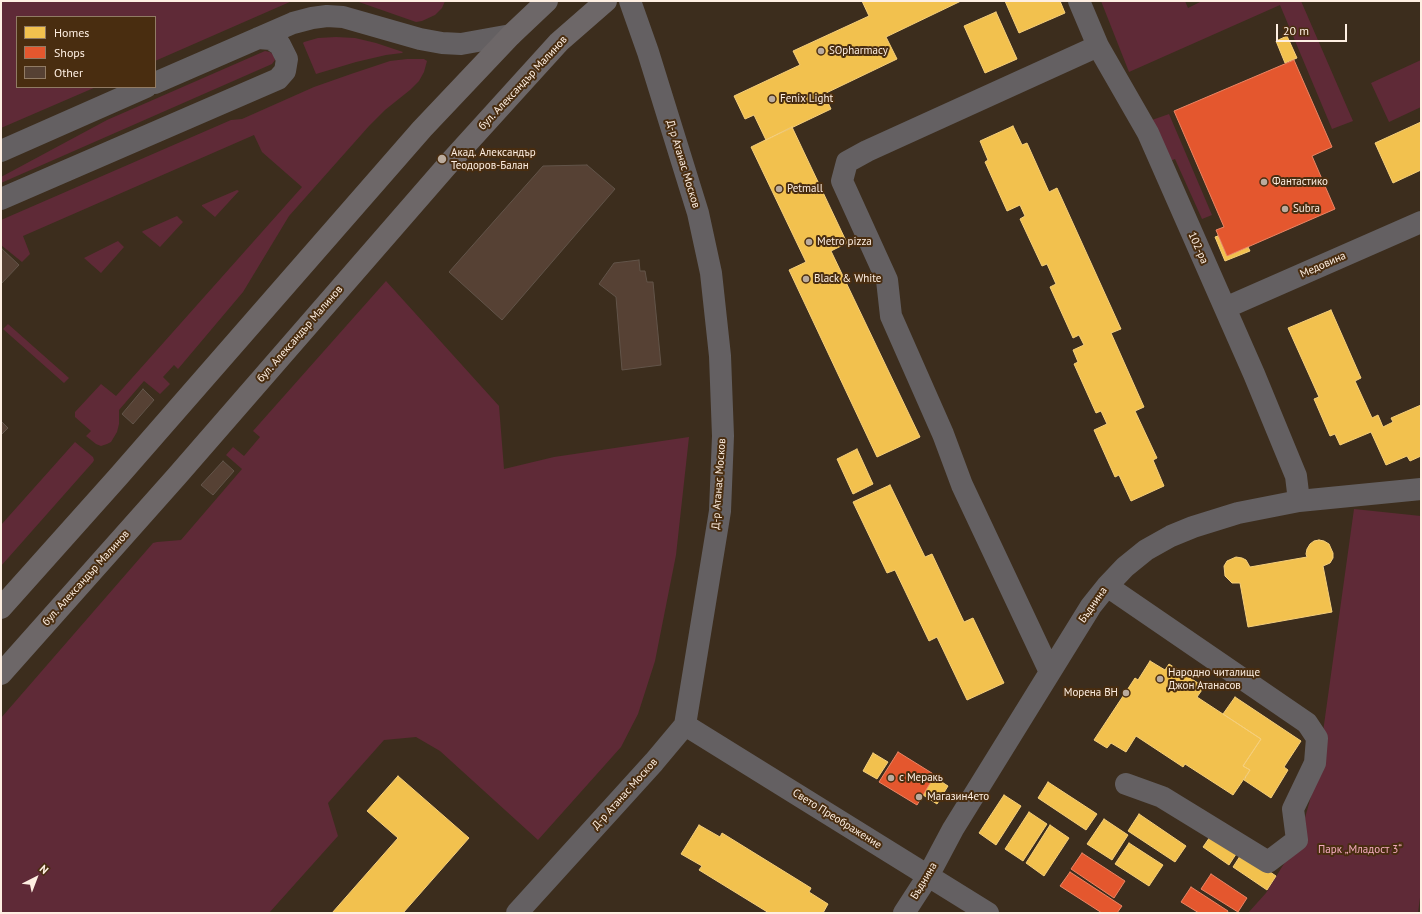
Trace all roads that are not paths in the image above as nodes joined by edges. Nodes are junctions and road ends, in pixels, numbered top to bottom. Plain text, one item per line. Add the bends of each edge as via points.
1 (547, 1) edge
2 (606, 1) edge
3 (630, 1) edge
4 (1080, 1) edge
5 (511, 35) junction
6 (258, 38) junction
7 (1098, 46) junction
8 (156, 83) edge
9 (144, 88) edge
10 (1, 151) edge
11 (1, 199) edge
12 (1421, 222) edge
13 (1225, 308) junction
14 (1421, 489) edge
15 (1299, 501) junction
16 (1106, 586) junction
17 (1, 608) edge
18 (1050, 672) junction
19 (1, 674) edge
20 (685, 725) junction
21 (1126, 784) dead end
22 (928, 876) junction
23 (517, 913) edge
24 (904, 913) edge
25 (988, 913) edge

1 - 5 main road
2 - 19 main road, бул. Александър Малинов via 559,42 462,149
3 - 20 street, Д-р Атанас Москов via 698,213 712,273 720,356 723,436 720,511
4 - 7 street, 102-ра
5 - 6 street via 461,44 442,43 343,17 328,16 293,23
5 - 17 main road via 422,129
6 - 8 street
6 - 11 street via 271,39 280,45 287,60 285,71 278,79
7 - 13 street, 102-ра via 1148,133
7 - 18 street via 854,158 847,162 842,181 887,280 892,316 962,485
9 - 10 street
12 - 13 street, Медовина
13 - 15 street, 102-ра via 1296,476
14 - 15 street, Бъднина
15 - 16 street, Бъднина via 1238,513 1193,526 1146,550
16 - 18 street, Бъднина
16 - 21 street via 1307,723 1317,738 1315,763 1293,809 1297,840 1268,862 1162,797
18 - 22 street, Бъднина via 952,829
20 - 22 street, Свето Преображение
20 - 23 street, Д-р Атанас Москов
22 - 24 street, Бъднина
22 - 25 street, Свето Преображение

